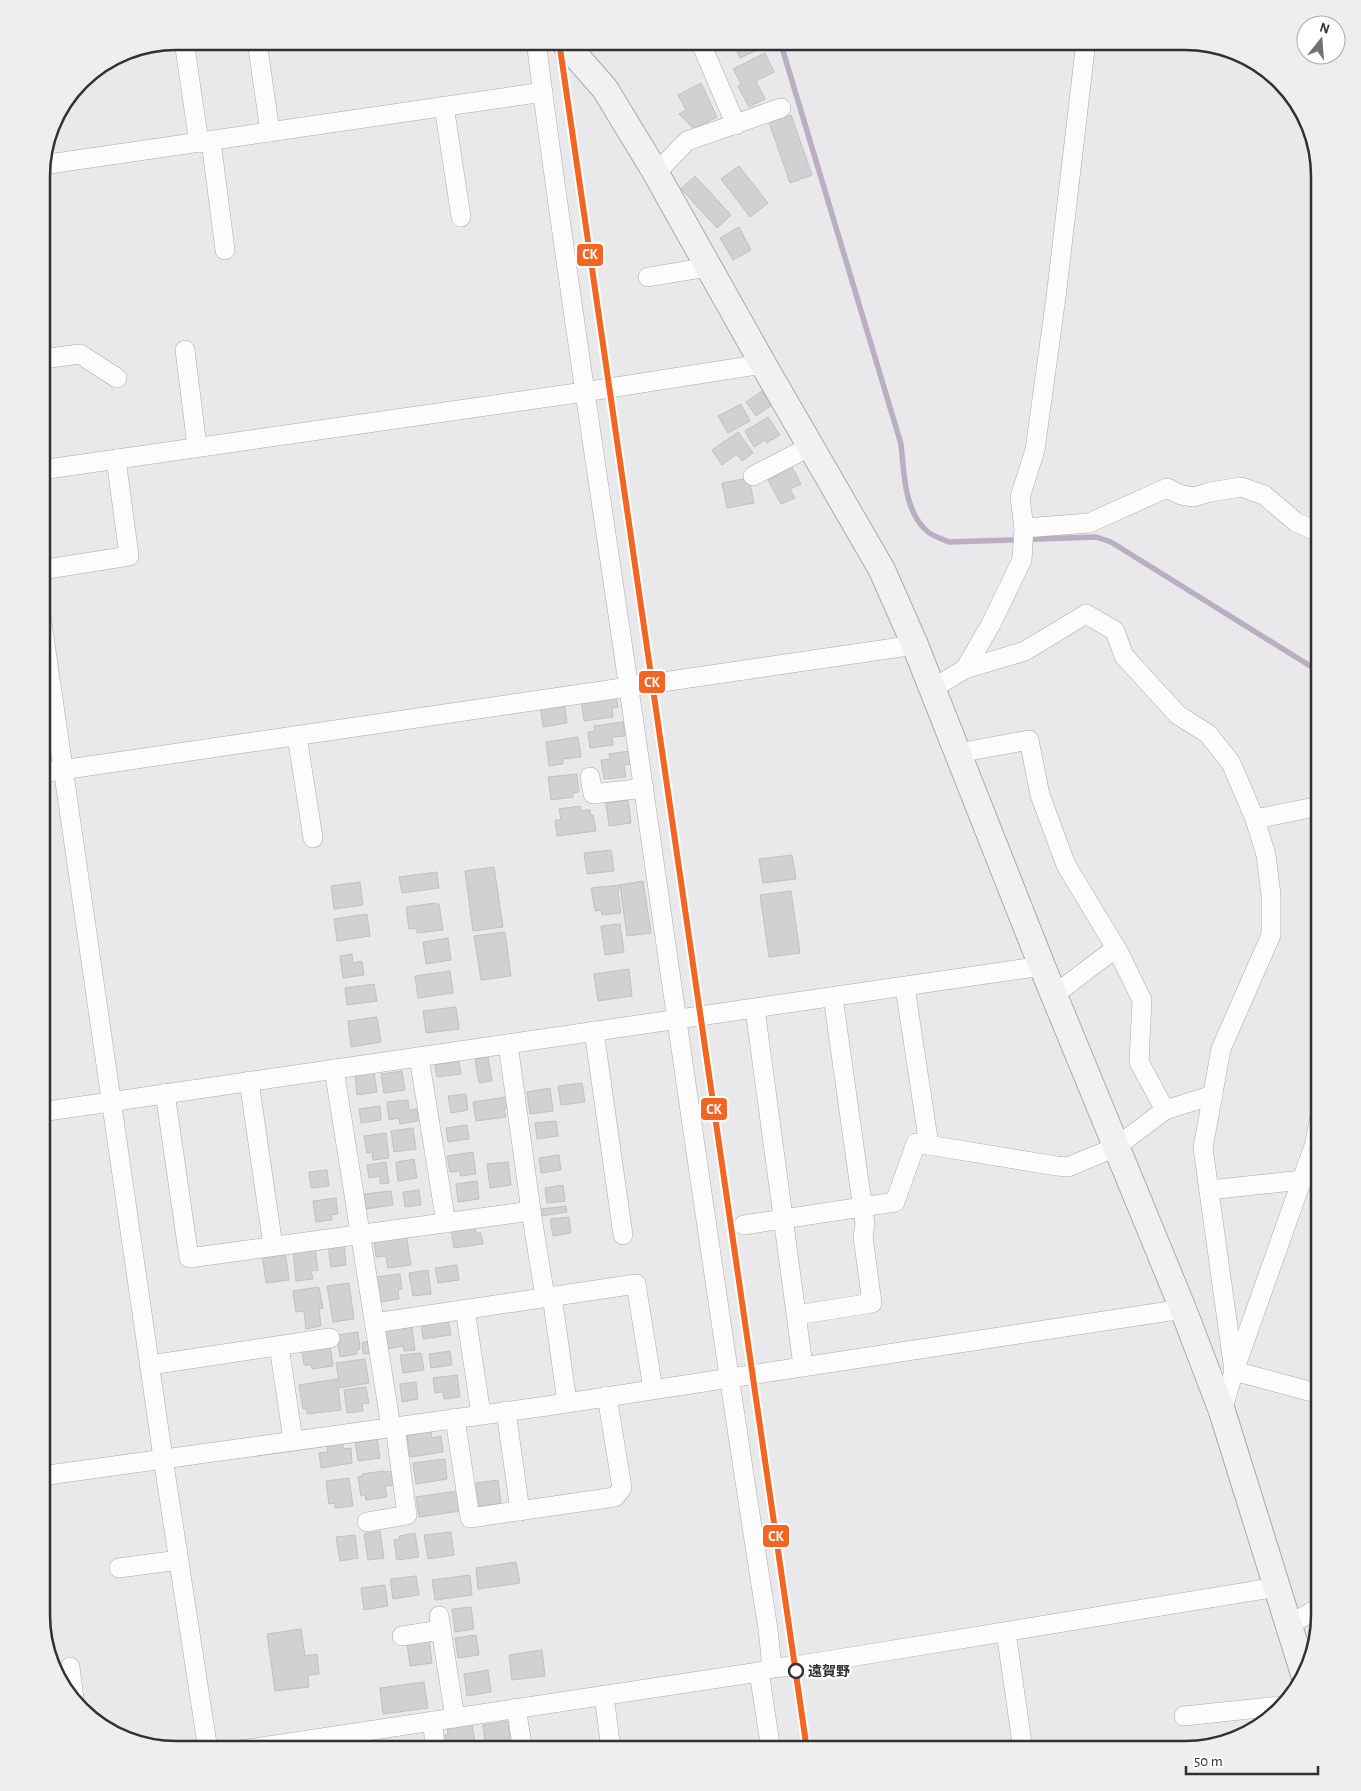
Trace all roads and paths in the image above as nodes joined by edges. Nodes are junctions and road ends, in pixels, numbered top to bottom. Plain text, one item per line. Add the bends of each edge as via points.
1 (186, 50) edge
2 (259, 50) edge
3 (537, 50) edge
4 (572, 50) edge
5 (704, 50) edge
6 (1085, 50) edge
7 (543, 92) junction
8 (444, 106) junction
9 (781, 108) dead end
10 (736, 125) junction
11 (270, 132) junction
12 (205, 142) junction
13 (51, 164) edge
14 (656, 173) junction
15 (461, 217) dead end
16 (225, 250) dead end
17 (708, 267) junction
18 (648, 277) dead end
19 (185, 350) dead end
20 (50, 358) edge
21 (763, 364) junction
22 (117, 378) dead end
23 (584, 392) junction
24 (197, 446) junction
25 (811, 446) junction
26 (116, 458) junction
27 (50, 469) edge
28 (753, 476) dead end
29 (1311, 529) edge
30 (1024, 534) junction
31 (50, 569) edge
32 (915, 645) junction
33 (965, 669) junction
34 (50, 680) edge
35 (629, 687) junction
36 (932, 689) junction
37 (297, 736) junction
38 (958, 753) junction
39 (63, 770) junction
40 (50, 772) edge
41 (590, 777) dead end
42 (644, 788) junction
43 (1311, 808) edge
44 (1255, 819) junction
45 (313, 838) dead end
46 (1116, 948) junction
47 (1042, 966) junction
48 (905, 987) junction
49 (1054, 995) junction
50 (833, 997) junction
51 (756, 1009) junction
52 (678, 1020) junction
53 (594, 1032) junction
54 (508, 1044) junction
55 (419, 1057) junction
56 (334, 1069) junction
57 (249, 1082) junction
58 (165, 1094) junction
59 (1213, 1095) junction
60 (111, 1101) junction
61 (1165, 1110) junction
62 (50, 1111) edge
63 (929, 1145) junction
64 (1116, 1147) junction
65 (1311, 1154) edge
66 (1302, 1180) junction
67 (1209, 1190) junction
68 (863, 1208) junction
69 (531, 1211) junction
70 (784, 1219) junction
71 (446, 1223) junction
72 (744, 1225) dead end
73 (360, 1234) junction
74 (623, 1235) dead end
75 (273, 1246) junction
76 (548, 1297) junction
77 (465, 1309) junction
78 (1183, 1309) junction
79 (796, 1315) junction
80 (374, 1322) junction
81 (330, 1338) dead end
82 (279, 1346) junction
83 (150, 1365) junction
84 (803, 1366) junction
85 (1234, 1371) junction
86 (728, 1377) junction
87 (653, 1389) junction
88 (1311, 1392) edge
89 (607, 1396) junction
90 (567, 1402) junction
91 (506, 1411) junction
92 (1222, 1412) junction
93 (482, 1414) junction
94 (455, 1418) junction
95 (393, 1427) junction
96 (293, 1440) junction
97 (163, 1458) junction
98 (50, 1475) edge
99 (520, 1511) junction
100 (367, 1522) dead end
101 (179, 1560) junction
102 (119, 1568) dead end
103 (1278, 1587) junction
104 (1311, 1612) edge
105 (1289, 1625) junction
106 (1006, 1632) junction
107 (402, 1636) dead end
108 (1301, 1664) edge
109 (70, 1667) edge
110 (766, 1670) junction
111 (72, 1687) edge
112 (604, 1695) junction
113 (1271, 1707) edge
114 (516, 1708) junction
115 (1184, 1716) dead end
116 (455, 1718) junction
117 (432, 1721) junction
118 (207, 1741) edge
119 (300, 1741) edge
120 (435, 1741) edge
121 (522, 1741) edge
122 (610, 1741) edge
123 (770, 1741) edge
124 (1022, 1741) edge

1 - 12 street
2 - 11 street
3 - 7 street
4 - 14 street via 605,89
5 - 10 street
6 - 30 street via 1035,450 1020,497
7 - 8 street
7 - 23 street
8 - 11 street
8 - 15 street
9 - 10 street
10 - 14 street via 687,142
11 - 12 street
12 - 13 street
12 - 16 street
14 - 17 street
17 - 18 street
17 - 21 street
19 - 24 street
20 - 22 street via 80,354
21 - 23 street
21 - 25 street
23 - 24 street
23 - 35 street
24 - 26 street
25 - 28 street
25 - 32 street via 882,570
26 - 27 street
26 - 31 street via 129,556
29 - 30 street via 1296,522 1264,495 1241,487 1194,497 1167,488 1089,523
30 - 33 street via 1022,560
32 - 35 street
32 - 36 street
33 - 36 street
33 - 44 street via 1025,651 1086,614 1115,631 1124,656 1178,715 1208,734 1232,764
34 - 39 street
35 - 37 street
35 - 42 street
36 - 38 street
37 - 39 street
37 - 45 street
38 - 46 street via 1029,740 1040,795 1066,865
38 - 47 street
39 - 40 street
39 - 60 street
41 - 42 street via 593,794
42 - 52 street
43 - 44 street
44 - 59 street via 1266,855 1271,935 1221,1049
46 - 49 street
46 - 61 street via 1142,1000 1140,1062
47 - 48 street
47 - 49 street
48 - 50 street
48 - 63 street
49 - 64 street
50 - 51 street
50 - 68 street
51 - 52 street
51 - 70 street
52 - 53 street
52 - 86 street
53 - 54 street
53 - 74 street
54 - 55 street
54 - 69 street
55 - 56 street
55 - 71 street
56 - 57 street
56 - 73 street
57 - 58 street
57 - 75 street
58 - 60 street
58 - 75 street via 189,1258
59 - 61 street
59 - 67 street via 1203,1148
60 - 62 street
60 - 83 street
61 - 64 street
63 - 64 street via 1068,1167
63 - 68 street via 916,1143 895,1202
64 - 78 street
65 - 66 street
66 - 67 street
66 - 85 street
67 - 85 street
68 - 70 street
68 - 79 street via 866,1224 863,1237 872,1303
69 - 71 street
69 - 76 street
70 - 72 street
70 - 79 street
71 - 73 street
73 - 75 street
73 - 80 street
76 - 77 street
76 - 87 street via 636,1284
76 - 90 street
77 - 80 street
77 - 93 street
78 - 84 street
78 - 92 street
79 - 84 street
80 - 95 street
81 - 82 street
82 - 83 street
82 - 96 street
83 - 97 street
84 - 86 street
85 - 88 street
85 - 92 street
86 - 87 street
86 - 110 street via 768,1629
87 - 89 street
89 - 90 street
89 - 99 street via 622,1488 615,1497
90 - 91 street
91 - 93 street
91 - 99 street
92 - 103 street
93 - 94 street
94 - 95 street
94 - 99 street via 470,1518
95 - 96 street
95 - 100 street via 407,1516
96 - 97 street
97 - 98 street
97 - 101 street
101 - 102 street
101 - 118 street
103 - 105 street
103 - 106 street
104 - 105 street
105 - 108 street
106 - 110 street
106 - 124 street
107 - 116 street via 440,1623
109 - 111 street
110 - 112 street
110 - 123 street
112 - 114 street
112 - 122 street
113 - 115 street
114 - 116 street
114 - 121 street
116 - 117 street
117 - 119 street
117 - 120 street

